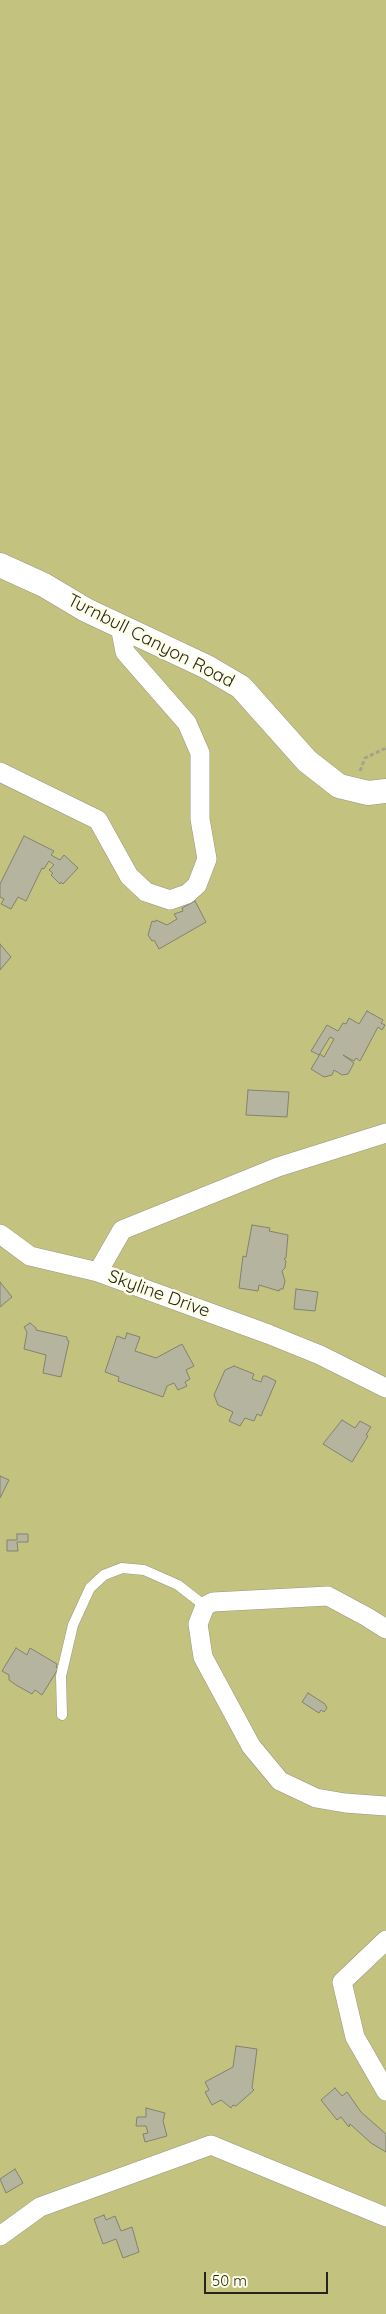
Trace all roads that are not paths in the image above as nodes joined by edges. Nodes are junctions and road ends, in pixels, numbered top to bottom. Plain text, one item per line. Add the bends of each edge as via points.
1 (0, 565) edge
2 (120, 626) junction
3 (0, 772) edge
4 (386, 791) edge
5 (386, 1133) edge
6 (0, 1234) edge
7 (98, 1272) junction
8 (386, 1388) edge
9 (205, 1606) junction
10 (386, 1630) edge
11 (62, 1715) dead end
12 (386, 1806) edge
13 (386, 1940) edge
14 (386, 2091) edge
15 (386, 2217) edge
16 (0, 2236) edge

1 - 2 street, Turnbull Canyon Road
2 - 3 street via 125,652 187,722 200,753 200,818 207,859 197,885 187,894 170,900 146,892 129,876 98,820
2 - 4 street, Turnbull Canyon Road via 207,667 241,687 307,760 339,786 368,793
5 - 7 street, Skyline Drive via 278,1167 122,1230
6 - 7 street via 30,1256
7 - 8 street, Skyline Drive via 268,1334
9 - 10 street via 213,1602 328,1596
9 - 11 lane via 178,1585 144,1570 122,1568 104,1575 90,1588 73,1625 61,1676
9 - 12 street via 198,1624 203,1657 251,1746 280,1781 316,1798
13 - 14 street via 342,1982 354,2037
15 - 16 street via 211,2145 40,2207

